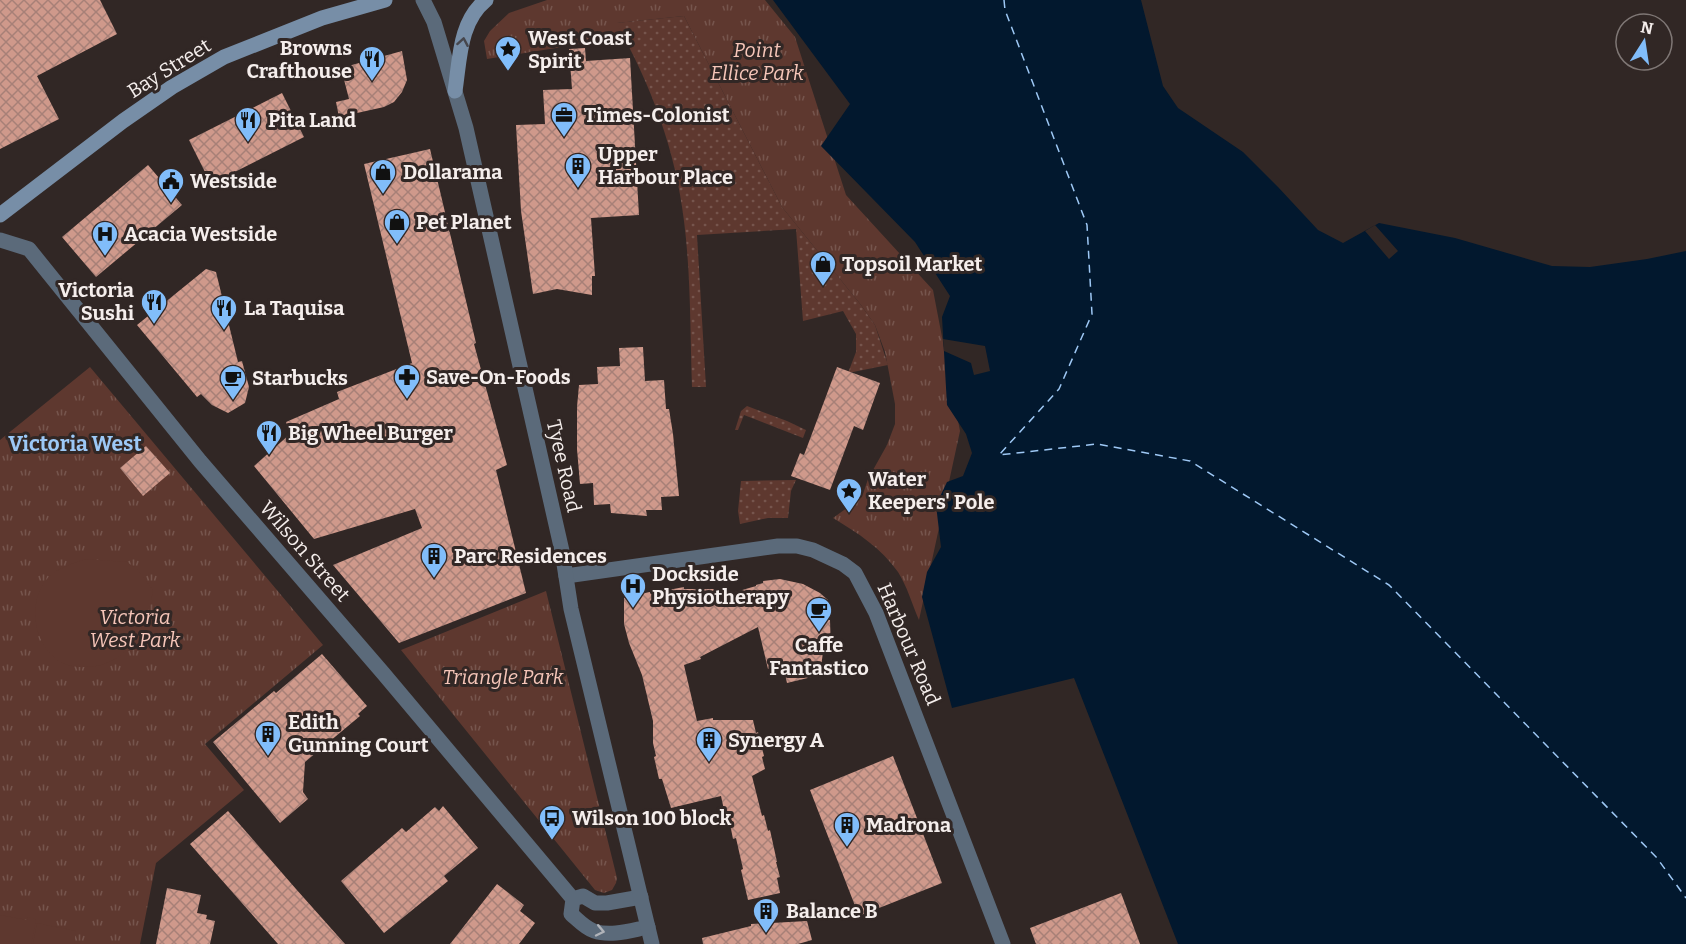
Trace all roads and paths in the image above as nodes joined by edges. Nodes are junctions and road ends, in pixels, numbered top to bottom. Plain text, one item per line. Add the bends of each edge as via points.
1 (351, 0) edge
2 (385, 0) edge
3 (423, 0) edge
4 (486, 0) edge
5 (322, 18) junction
6 (455, 91) junction
7 (0, 215) edge
8 (0, 240) edge
9 (566, 576) junction
10 (641, 897) junction
11 (573, 899) junction
12 (648, 927) junction
13 (652, 944) edge
14 (1003, 944) edge

1 - 5 main road
2 - 5 main road, Bay Street
3 - 6 street, Tyee Road via 434,22
6 -> 4 main road via 462,38 468,21
5 - 7 main road, Bay Street via 224,57 172,87
6 - 9 street, Tyee Road
8 - 11 street, Wilson Street via 28,249 219,483
9 - 10 street, Tyee Road via 573,620
9 - 14 street, Harbour Road via 778,546 813,550 855,573 876,613
10 - 11 street via 608,903 595,903 583,896
10 - 12 street, Tyee Road
11 -> 12 street, Wilson Street via 571,914 596,932
12 - 13 street, Tyee Road

